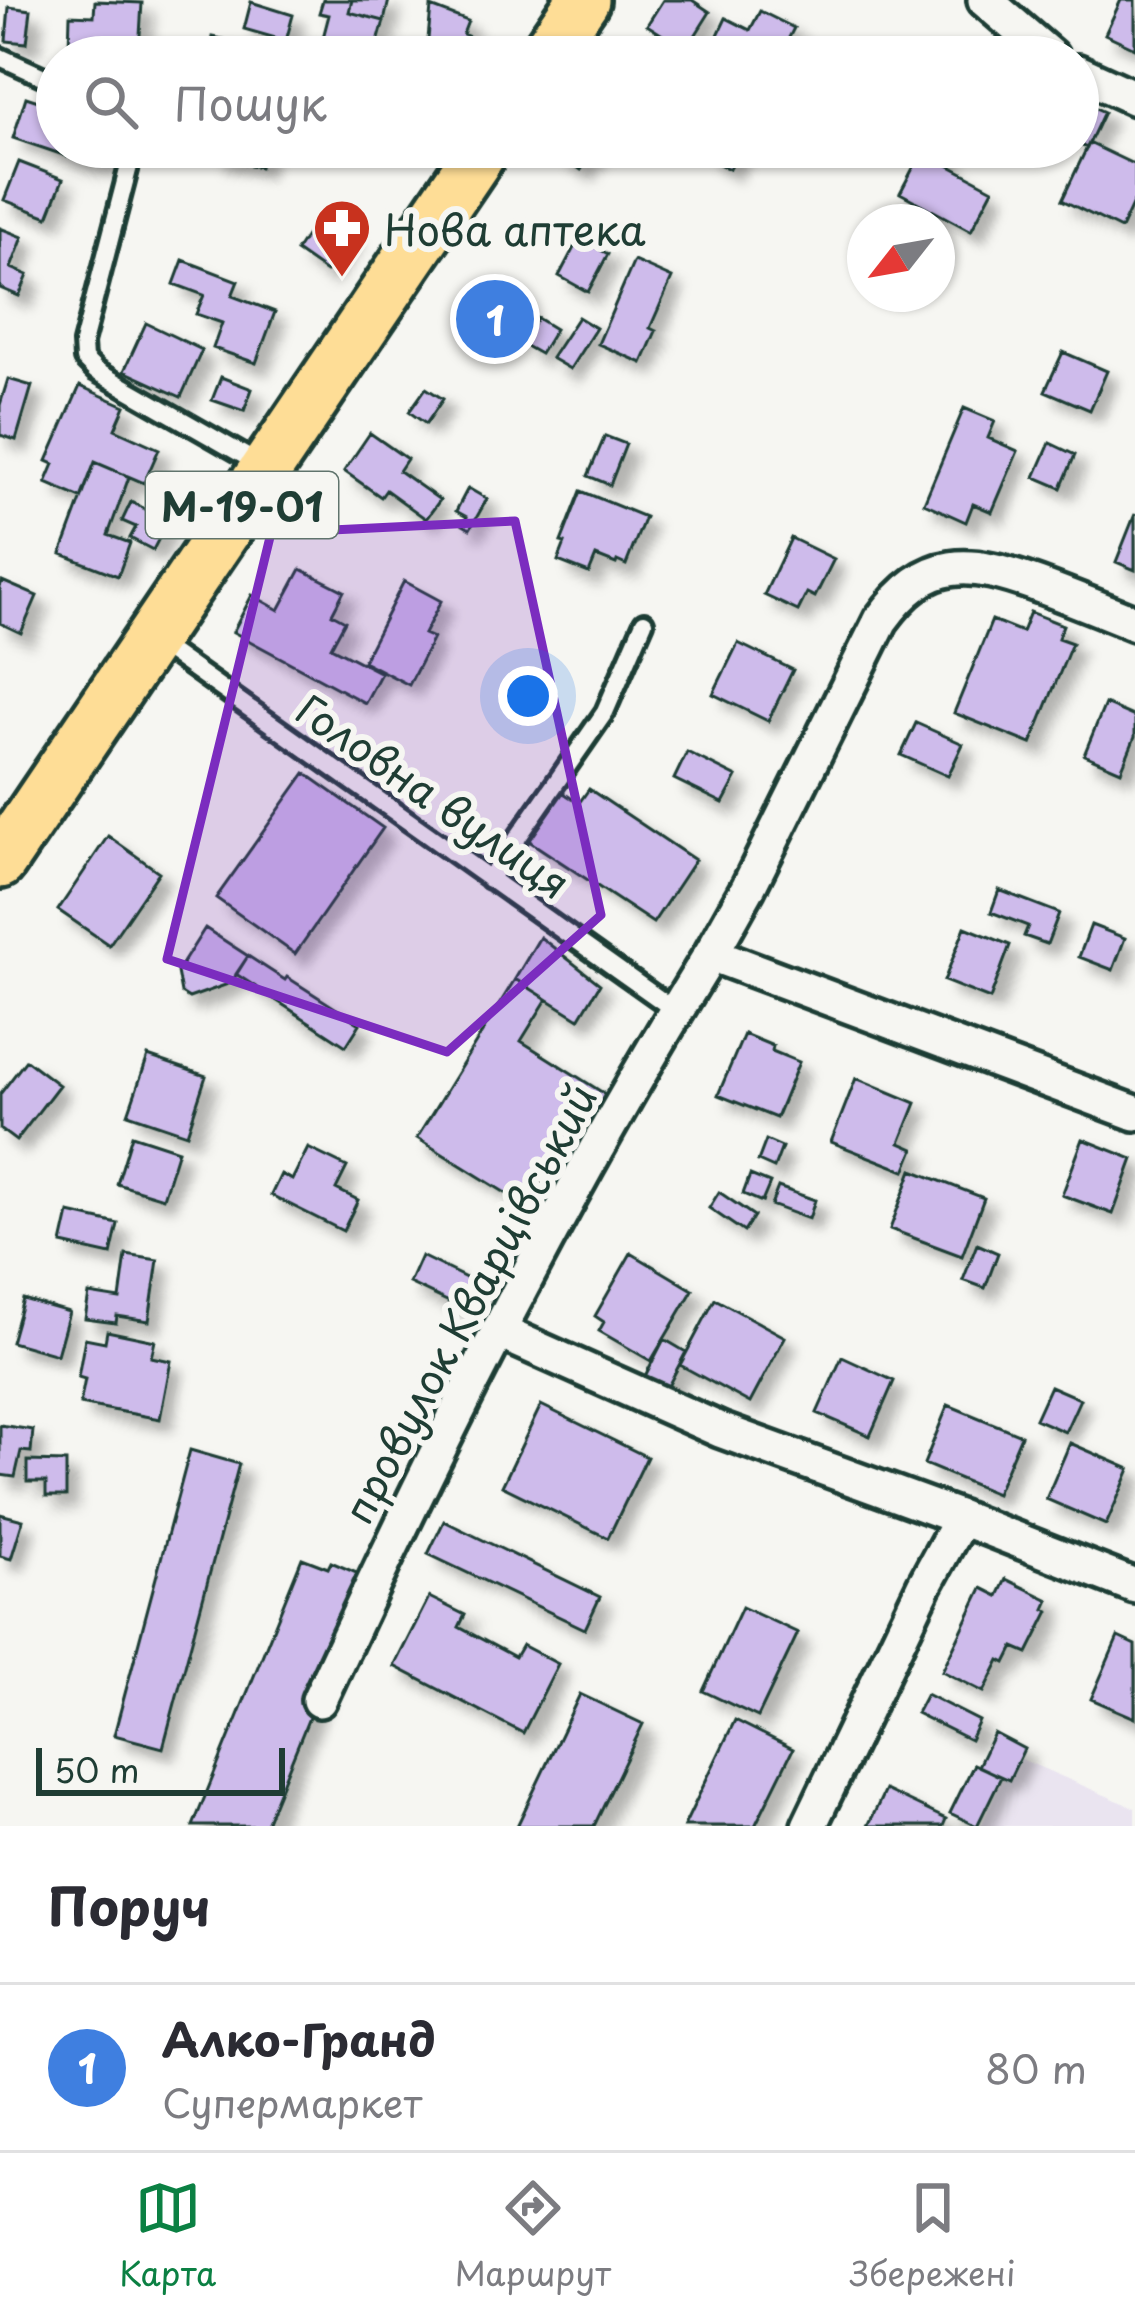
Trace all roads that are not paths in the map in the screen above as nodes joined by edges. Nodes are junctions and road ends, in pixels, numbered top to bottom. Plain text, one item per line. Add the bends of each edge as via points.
1 (583, 0) edge
2 (985, 0) edge
3 (558, 36) edge
4 (1024, 36) edge
5 (0, 57) edge
6 (36, 73) edge
7 (1099, 82) edge
8 (1135, 98) edge
9 (129, 168) edge
10 (470, 168) edge
11 (267, 468) junction
12 (644, 622) dead end
13 (1135, 623) edge
14 (150, 638) junction
15 (0, 862) edge
16 (489, 878) junction
17 (711, 954) junction
18 (676, 1012) junction
19 (1135, 1113) edge
20 (498, 1331) junction
21 (961, 1518) junction
22 (1135, 1586) edge
23 (319, 1700) dead end
24 (809, 1826) edge

1 - 3 main road
2 - 4 street
5 - 6 lane
7 - 8 street
9 - 11 lane via 85,359
10 - 11 main road, М-19-01
11 - 14 main road, М-19-01
12 - 16 lane via 605,712
13 - 17 street, провулок Кварцівський via 983,568 952,568 904,592 881,620
14 - 15 main road, М-19-01
14 - 16 lane, Головна вулиця
16 - 18 lane, Головна вулиця
17 - 18 street, провулок Кварцівський
17 - 19 street
18 - 20 street, провулок Кварцівський
20 - 21 street via 735,1436
20 - 23 street, провулок Кварцівський
21 - 22 street
21 - 24 street

